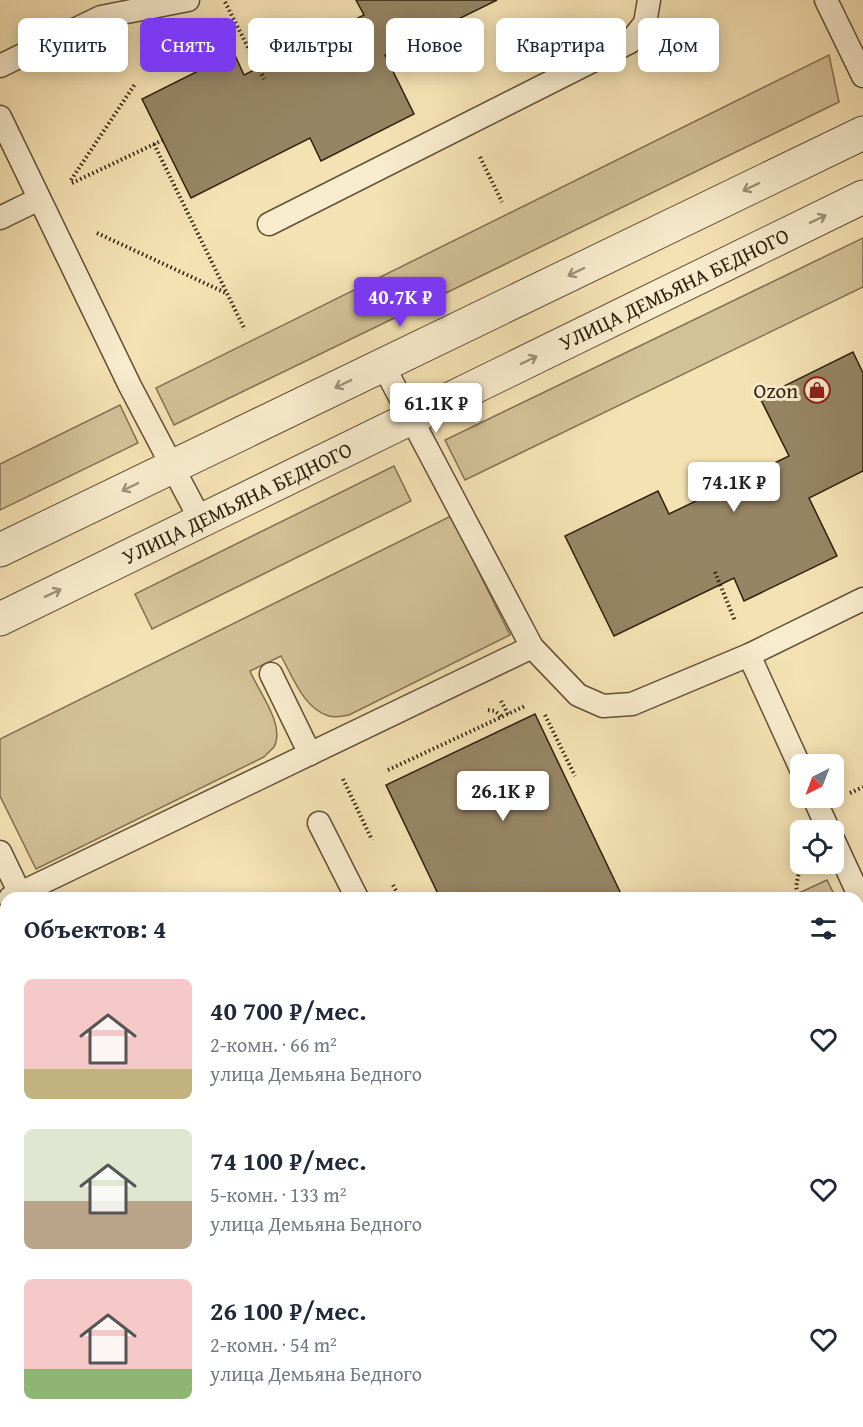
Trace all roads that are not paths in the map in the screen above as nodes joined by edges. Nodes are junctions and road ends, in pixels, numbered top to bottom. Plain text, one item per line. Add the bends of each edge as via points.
1 (188, 0) edge
2 (650, 0) edge
3 (826, 0) edge
4 (0, 66) edge
5 (863, 76) edge
6 (0, 117) edge
7 (863, 133) edge
8 (863, 197) edge
9 (42, 203) junction
10 (0, 218) edge
11 (269, 224) dead end
12 (383, 365) junction
13 (411, 418) junction
14 (172, 467) junction
15 (201, 521) junction
16 (0, 550) edge
17 (863, 599) edge
18 (0, 619) edge
19 (532, 647) junction
20 (749, 656) junction
21 (271, 674) dead end
22 (318, 750) junction
23 (794, 754) edge
24 (319, 823) dead end
25 (0, 852) edge
26 (844, 863) edge
27 (10, 892) edge
28 (26, 892) edge
29 (354, 892) edge
30 (857, 892) edge

1 - 4 lane via 101,17
2 - 11 lane via 645,22 630,42
3 - 5 lane
6 - 9 lane
7 -> 12 street
13 -> 8 street, УЛИЦА ДЕМЬЯНА БЕДНОГО
9 - 10 lane
9 - 14 lane
12 - 13 lane
12 -> 14 street
13 - 15 street, УЛИЦА ДЕМЬЯНА БЕДНОГО
13 - 19 lane
14 - 15 lane
14 -> 16 street
18 -> 15 street, УЛИЦА ДЕМЬЯНА БЕДНОГО
17 - 20 lane
19 - 20 lane via 578,695 603,706 632,704
19 - 22 lane
20 - 23 lane
21 - 22 lane
22 - 28 lane
24 - 29 lane
25 - 27 lane
26 - 30 lane

